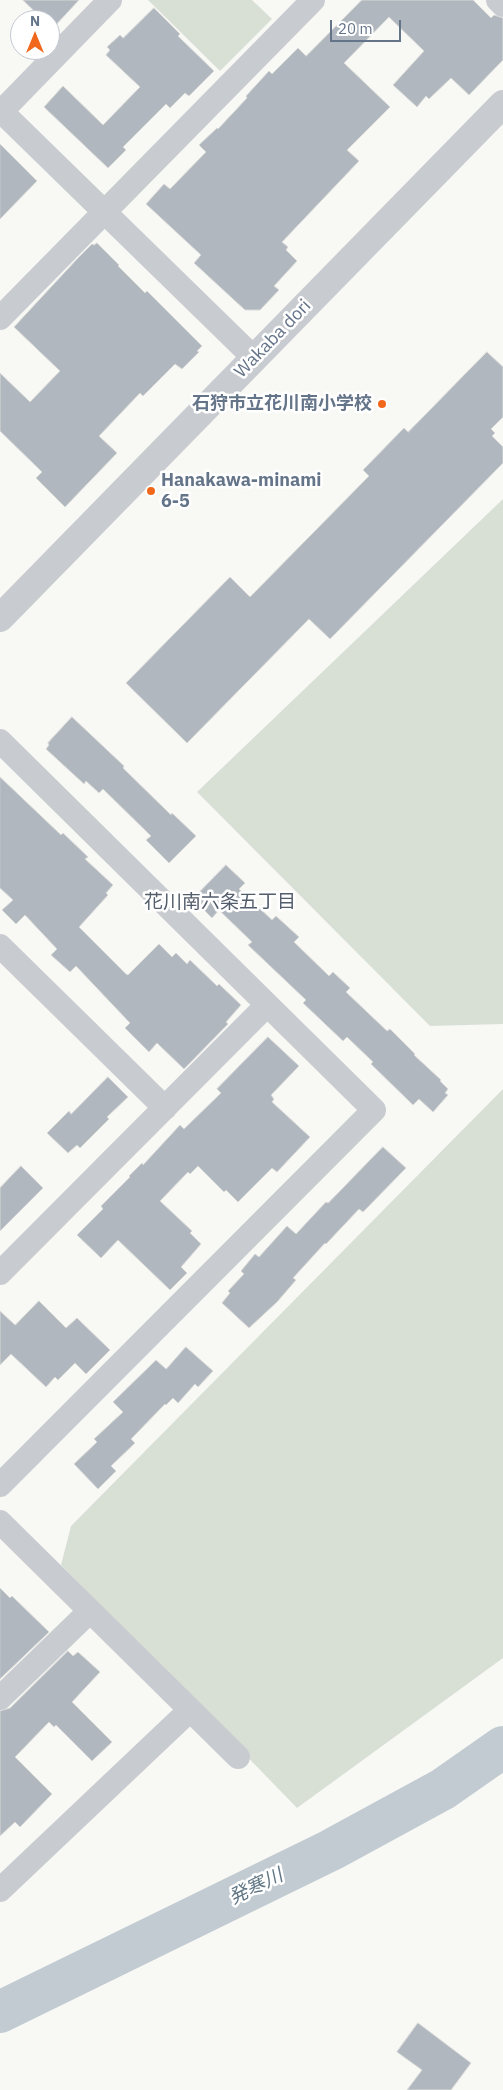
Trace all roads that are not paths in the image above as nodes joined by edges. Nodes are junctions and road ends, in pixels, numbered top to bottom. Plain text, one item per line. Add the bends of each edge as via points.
1 (313, 0) edge
2 (498, 0) edge
3 (102, 3) edge
4 (503, 5) edge
5 (503, 104) edge
6 (0, 111) edge
7 (105, 213) junction
8 (0, 318) edge
9 (254, 358) junction
10 (0, 618) edge
11 (0, 742) edge
12 (0, 946) edge
13 (267, 1005) junction
14 (165, 1108) junction
15 (0, 1273) edge
16 (0, 1485) edge
17 (0, 1522) edge
18 (90, 1611) junction
19 (0, 1698) edge
20 (190, 1710) junction
21 (238, 1757) dead end
22 (0, 1890) edge

1 - 7 street
2 - 4 street
3 - 6 street
5 - 9 street, Wakaba dori
6 - 7 street
7 - 8 street
7 - 9 street
9 - 10 street, Wakaba dori
11 - 13 street
12 - 14 street
13 - 14 street
13 - 16 street via 374,1110
14 - 15 street
17 - 18 street
18 - 19 street
18 - 20 street
20 - 21 street
20 - 22 street

